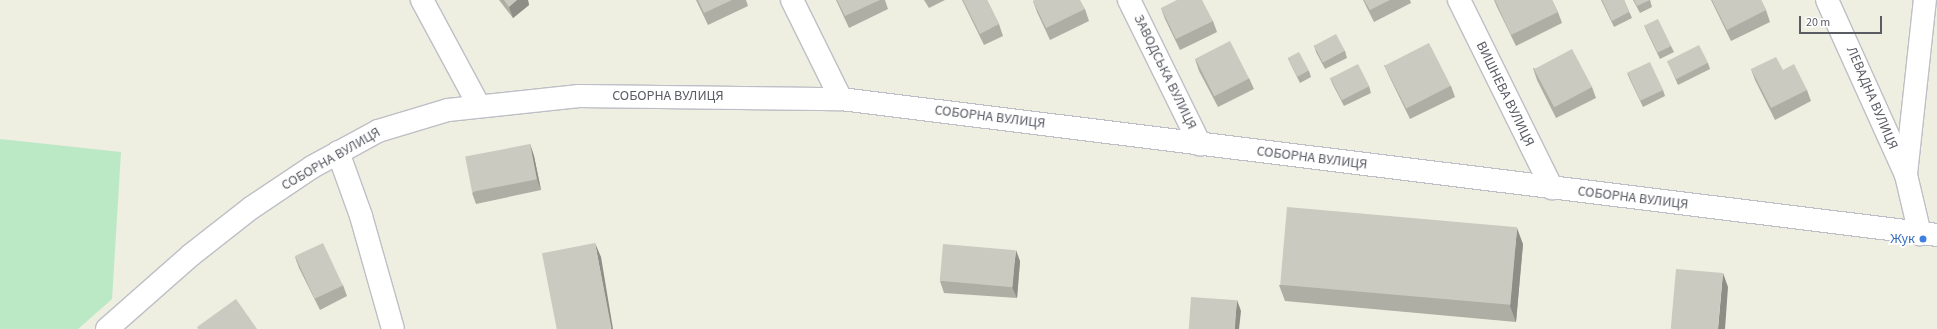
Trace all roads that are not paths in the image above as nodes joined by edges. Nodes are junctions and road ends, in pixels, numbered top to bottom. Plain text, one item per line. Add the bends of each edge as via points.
1 (422, 0) edge
2 (792, 0) edge
3 (1129, 0) edge
4 (1459, 0) edge
5 (1827, 0) edge
6 (1925, 0) edge
7 (841, 99) junction
8 (479, 106) junction
9 (1200, 144) junction
10 (338, 152) junction
11 (1906, 175) junction
12 (1552, 188) junction
13 (1929, 235) edge
14 (108, 329) edge
15 (392, 329) edge

1 - 8 street
2 - 7 street
3 - 9 street, ЗАВОДСЬКА ВУЛИЦЯ
4 - 12 street, ВИШНЕВА ВУЛИЦЯ
5 - 11 street, ЛЕВАДНА ВУЛИЦЯ
6 - 11 street
7 - 8 street, СОБОРНА ВУЛИЦЯ via 579,96
7 - 9 street, СОБОРНА ВУЛИЦЯ
8 - 10 street, СОБОРНА ВУЛИЦЯ via 401,123
9 - 12 street, СОБОРНА ВУЛИЦЯ
10 - 14 street, СОБОРНА ВУЛИЦЯ via 223,229
10 - 15 street via 357,202
11 - 13 street
12 - 13 street, СОБОРНА ВУЛИЦЯ

